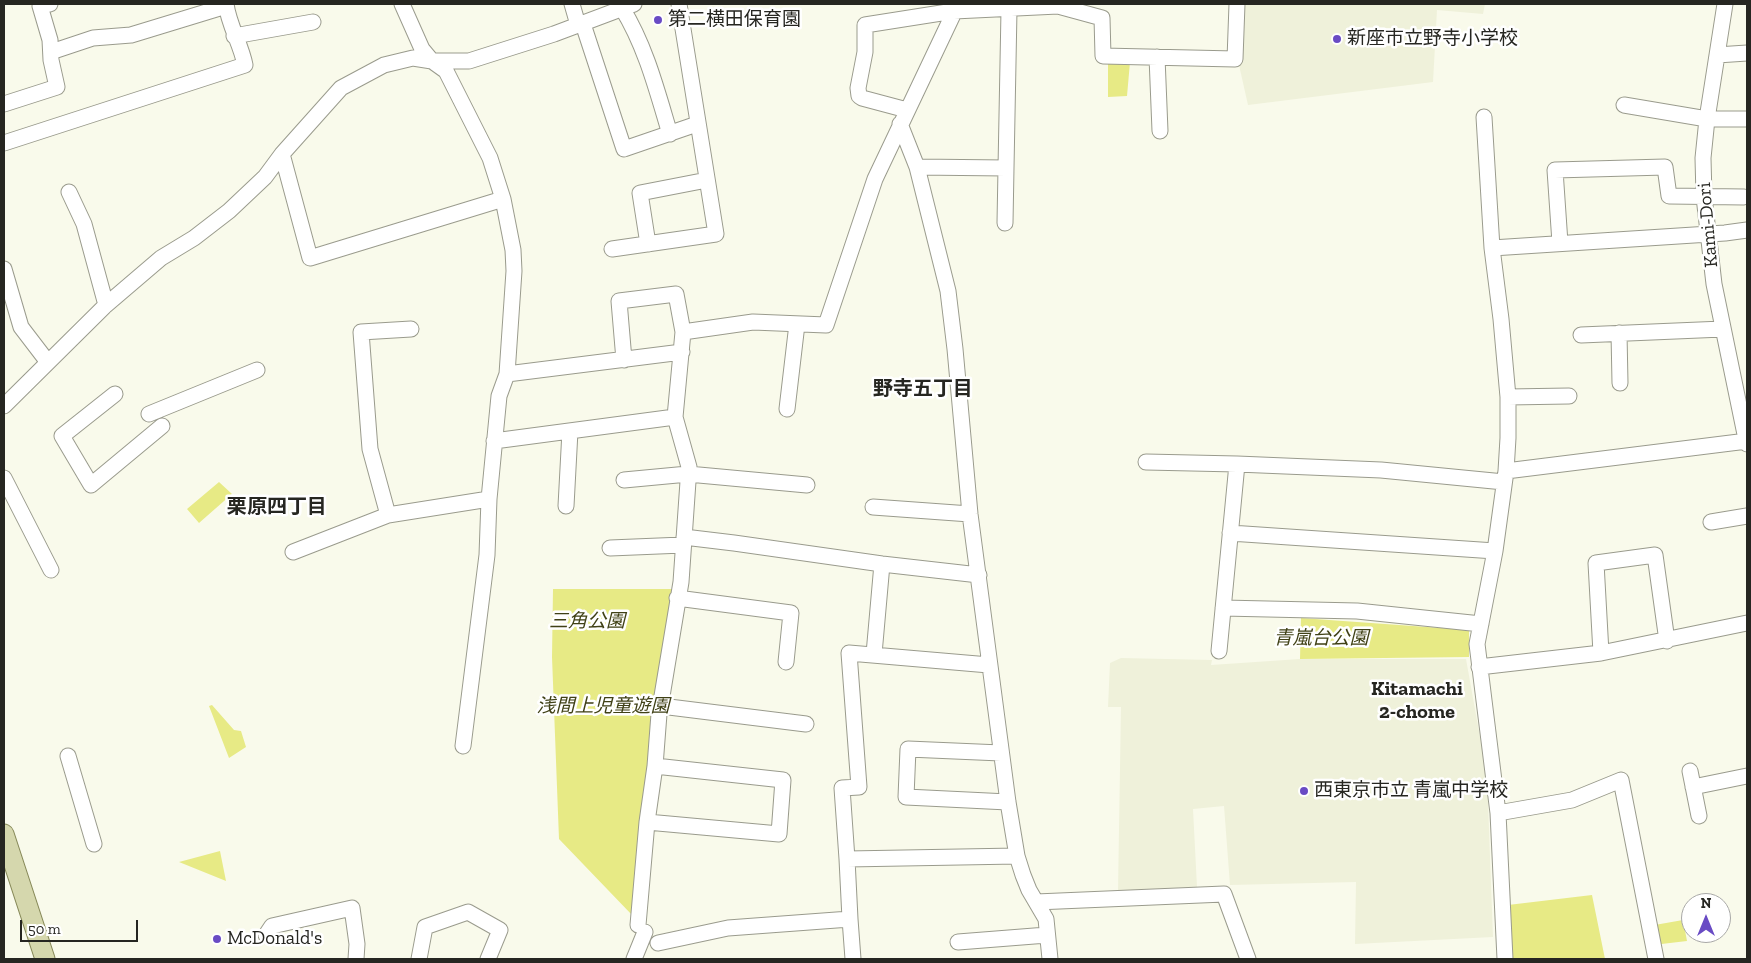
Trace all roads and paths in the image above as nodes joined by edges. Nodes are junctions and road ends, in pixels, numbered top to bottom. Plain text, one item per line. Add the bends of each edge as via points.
1 (50, 4) edge
2 (402, 4) edge
3 (572, 4) edge
4 (679, 4) edge
5 (1237, 4) edge
6 (1725, 4) edge
7 (226, 5) edge
8 (628, 6) edge
9 (956, 7) edge
10 (1008, 10) junction
11 (313, 22) dead end
12 (580, 24) junction
13 (234, 36) junction
14 (51, 52) junction
15 (1747, 53) edge
16 (1717, 55) junction
17 (1158, 57) junction
18 (432, 61) junction
19 (4, 104) edge
20 (1624, 105) dead end
21 (907, 110) junction
22 (1484, 118) dead end
23 (1747, 118) edge
24 (1707, 119) junction
25 (697, 124) junction
26 (900, 124) junction
27 (1160, 131) dead end
28 (670, 134) junction
29 (4, 143) edge
30 (282, 154) junction
31 (917, 167) junction
32 (1006, 168) junction
33 (707, 180) junction
34 (69, 192) dead end
35 (1704, 197) junction
36 (1744, 197) dead end
37 (503, 199) junction
38 (1005, 223) dead end
39 (1747, 230) edge
40 (1707, 234) junction
41 (1560, 243) junction
42 (648, 244) junction
43 (1492, 248) junction
44 (612, 249) dead end
45 (4, 269) edge
46 (106, 305) junction
47 (797, 324) junction
48 (411, 329) dead end
49 (1723, 329) junction
50 (683, 332) junction
51 (1619, 333) junction
52 (1582, 336) dead end
53 (682, 352) junction
54 (624, 360) junction
55 (47, 361) junction
56 (257, 370) dead end
57 (507, 374) junction
58 (1741, 381) edge
59 (1620, 383) dead end
60 (115, 394) dead end
61 (1569, 396) dead end
62 (1508, 397) junction
63 (4, 406) edge
64 (787, 409) dead end
65 (149, 414) dead end
66 (675, 417) junction
67 (162, 426) dead end
68 (570, 431) junction
69 (494, 441) junction
70 (1747, 443) edge
71 (1146, 462) dead end
72 (1237, 464) junction
73 (688, 474) junction
74 (1505, 477) junction
75 (4, 478) edge
76 (624, 480) dead end
77 (806, 485) dead end
78 (489, 499) junction
79 (566, 506) dead end
80 (873, 507) dead end
81 (970, 514) junction
82 (388, 515) junction
83 (1747, 516) edge
84 (1711, 522) dead end
85 (1230, 533) junction
86 (684, 541) junction
87 (610, 548) dead end
88 (1495, 551) junction
89 (293, 552) dead end
90 (882, 564) junction
91 (51, 570) dead end
92 (979, 575) junction
93 (677, 598) junction
94 (1223, 608) junction
95 (1481, 624) junction
96 (1747, 624) edge
97 (1667, 641) junction
98 (1219, 651) dead end
99 (874, 654) junction
100 (1601, 654) junction
101 (786, 662) dead end
102 (989, 665) junction
103 (1479, 667) junction
104 (660, 706) junction
105 (806, 724) dead end
106 (463, 746) dead end
107 (1001, 753) junction
108 (68, 756) dead end
109 (656, 766) junction
110 (1690, 771) dead end
111 (1747, 776) edge
112 (1693, 787) junction
113 (1008, 802) junction
114 (1498, 813) junction
115 (1699, 816) dead end
116 (647, 822) junction
117 (4, 834) edge
118 (94, 844) dead end
119 (1017, 856) junction
120 (846, 859) junction
121 (1036, 902) junction
122 (850, 920) junction
123 (266, 934) dead end
124 (1047, 935) junction
125 (958, 942) dead end
126 (658, 943) dead end
127 (45, 959) edge
128 (356, 959) edge
129 (419, 959) edge
130 (488, 959) edge
131 (634, 959) edge
132 (853, 959) edge
133 (1050, 959) edge
134 (1248, 959) edge
135 (1505, 959) edge
136 (1656, 959) edge

1 - 14 street via 40,6
2 - 18 street via 422,49
3 - 12 street
4 - 25 street
5 - 17 street via 1235,59
6 - 16 street, Kami-Dori
7 - 13 street
7 - 14 street via 131,35 93,38
8 - 12 street
8 - 28 street
9 - 10 street
9 - 21 street
9 - 21 street via 865,24 859,96
10 - 17 street via 1058,6 1102,18 1103,56
10 - 32 street
11 - 13 street
12 - 18 street via 469,61
12 - 28 street via 624,149
13 - 29 street via 245,65
14 - 19 street via 57,87
15 - 16 street
16 - 24 street, Kami-Dori
17 - 27 street
18 - 30 street via 414,58 384,65 341,88
18 - 37 street via 446,71 490,158
20 - 24 street
21 - 26 street
22 - 43 street
23 - 24 street
24 - 35 street, Kami-Dori
25 - 28 street
25 - 33 street
26 - 31 street
26 - 47 street via 875,179 826,325
30 - 37 street via 310,258
30 - 46 street via 265,177 228,211 194,238 161,258
31 - 32 street
31 - 81 street via 948,291
32 - 38 street
33 - 42 street via 640,193
33 - 42 street via 716,234
34 - 46 street via 84,224
35 - 36 street
35 - 40 street, Kami-Dori
35 - 41 street via 1669,196 1665,166 1555,170
37 - 57 street via 514,271
39 - 40 street
40 - 41 street
40 - 49 street, Kami-Dori
41 - 43 street
42 - 44 street
43 - 62 street
45 - 55 street via 21,327
46 - 55 street
47 - 50 street via 753,322
47 - 64 street
48 - 82 street via 361,332 370,449
49 - 51 street
49 - 58 street, Kami-Dori
50 - 53 street
50 - 54 street via 676,294 619,301
51 - 52 street
51 - 59 street
53 - 54 street
53 - 66 street
54 - 57 street
55 - 63 street
56 - 65 street
57 - 69 street via 499,396
58 - 70 street, Kami-Dori
60 - 67 street via 62,436 91,485
61 - 62 street
62 - 74 street
66 - 68 street
66 - 73 street via 689,467
68 - 69 street
68 - 79 street
69 - 78 street
70 - 74 street
71 - 72 street
72 - 74 street
72 - 85 street
73 - 76 street
73 - 77 street
73 - 86 street
74 - 88 street
75 - 91 street
78 - 82 street
78 - 106 street via 487,554
80 - 81 street
81 - 92 street
82 - 89 street
83 - 84 street
85 - 88 street
85 - 94 street
86 - 87 street
86 - 90 street via 734,543
86 - 93 street
88 - 95 street
90 - 92 street
90 - 99 street
92 - 102 street
93 - 101 street via 791,613
93 - 104 street
94 - 95 street via 1357,611
94 - 98 street
95 - 103 street via 1476,644
96 - 97 street
97 - 100 street
97 - 100 street via 1655,555 1596,563
99 - 102 street
99 - 120 street via 849,653 859,787 842,788
100 - 103 street
102 - 107 street
103 - 114 street
104 - 105 street
104 - 109 street
107 - 113 street
107 - 113 street via 908,749 906,798
108 - 118 street
109 - 116 street
109 - 116 street via 784,780 779,834
110 - 112 street
111 - 112 street
112 - 115 street
113 - 119 street
114 - 135 street
114 - 136 street via 1572,800 1621,780
116 - 131 street via 642,928
117 - 127 main road
119 - 120 street
119 - 121 street
120 - 122 street
121 - 124 street via 1046,919
121 - 134 street via 1224,894
122 - 126 street via 728,928
122 - 132 street
123 - 128 street via 272,926 352,908
124 - 125 street
124 - 133 street
129 - 130 street via 425,927 468,912 500,930

